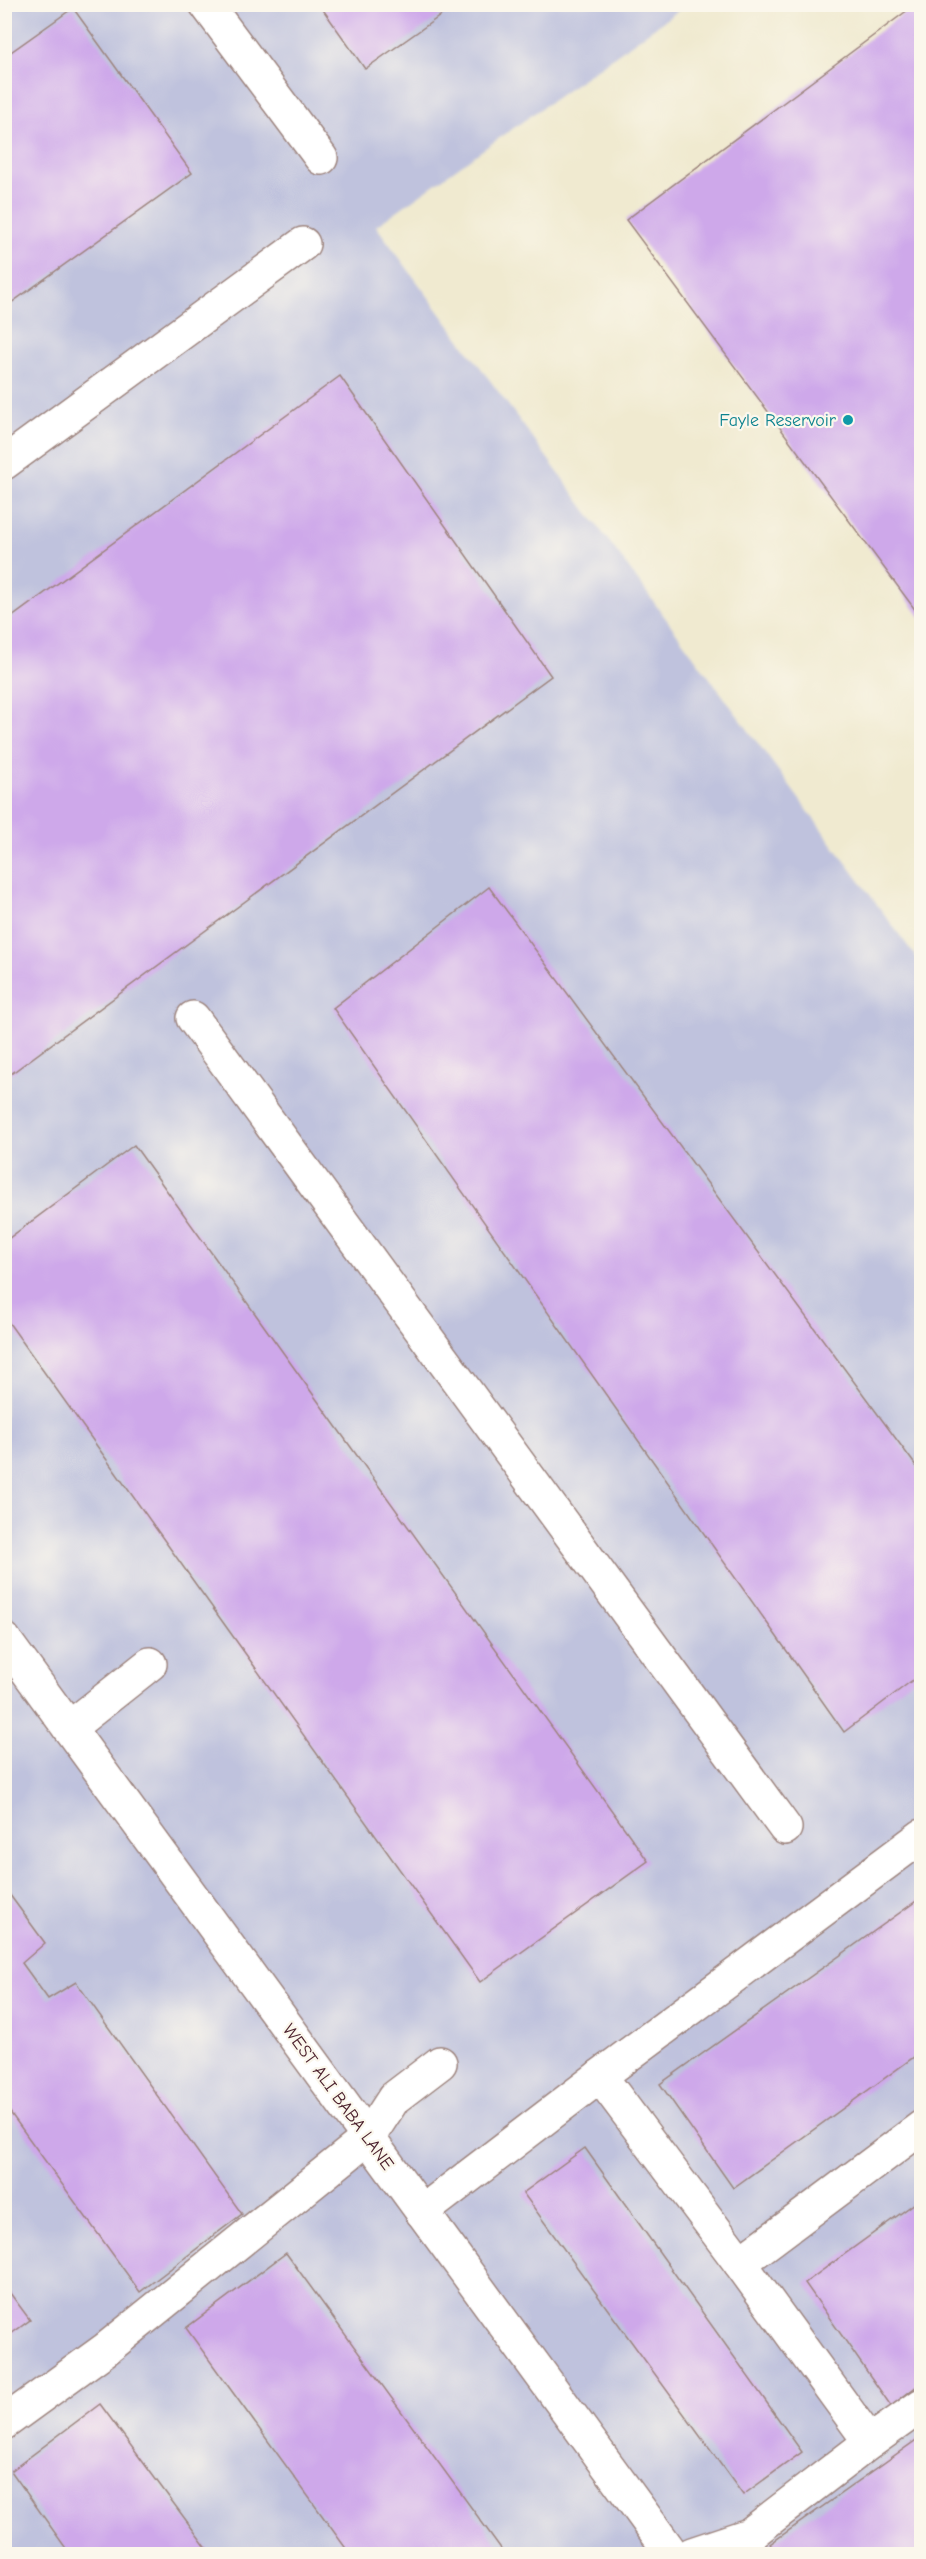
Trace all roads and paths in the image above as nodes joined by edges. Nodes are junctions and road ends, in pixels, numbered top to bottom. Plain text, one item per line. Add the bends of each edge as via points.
1 (206, 4) edge
2 (321, 158) dead end
3 (303, 244) dead end
4 (4, 463) edge
5 (193, 1018) dead end
6 (4, 1639) edge
7 (150, 1664) dead end
8 (69, 1728) junction
9 (785, 1828) dead end
10 (921, 1836) edge
11 (440, 2063) dead end
12 (600, 2076) junction
13 (921, 2127) edge
14 (368, 2138) junction
15 (422, 2212) junction
16 (740, 2263) junction
17 (921, 2405) edge
18 (4, 2423) edge
19 (870, 2442) junction
20 (672, 2554) edge
21 (692, 2554) edge

1 - 2 street
3 - 4 street
5 - 9 street
6 - 8 street, WEST ALI BABA LANE
7 - 8 street
8 - 14 street, WEST ALI BABA LANE
10 - 12 street
11 - 14 street via 394,2098
12 - 15 street
12 - 16 street
13 - 16 street
14 - 15 street, WEST ALI BABA LANE
14 - 18 street via 106,2349
15 - 20 street, WEST ALI BABA LANE
16 - 19 street
17 - 19 street
19 - 21 street via 749,2535

